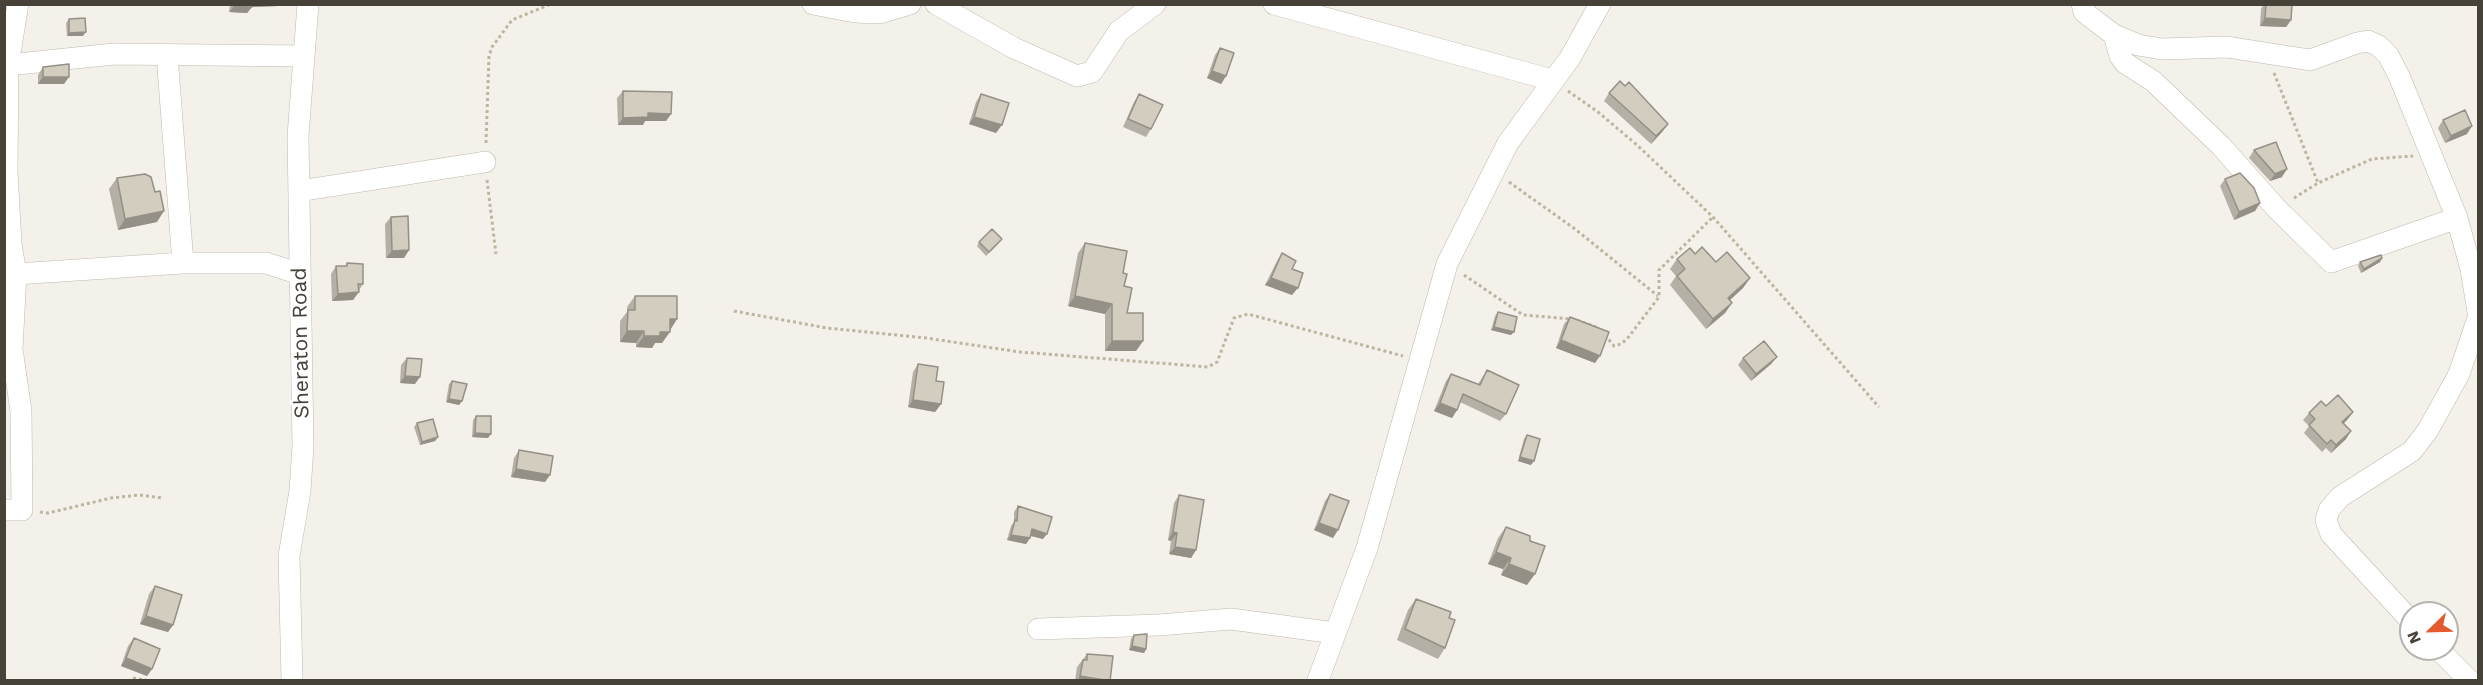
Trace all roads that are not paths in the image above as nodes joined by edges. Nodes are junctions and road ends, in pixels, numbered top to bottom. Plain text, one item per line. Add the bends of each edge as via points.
1 (18, 4) edge
2 (308, 4) edge
3 (813, 4) edge
4 (910, 4) edge
5 (936, 4) edge
6 (1155, 4) edge
7 (1274, 4) edge
8 (1600, 4) edge
9 (2082, 4) edge
10 (2114, 35) junction
11 (167, 55) junction
12 (304, 56) junction
13 (8, 65) junction
14 (1552, 80) junction
15 (485, 162) road end
16 (299, 191) junction
17 (2457, 218) junction
18 (8, 242) edge
19 (183, 263) junction
20 (16, 274) junction
21 (300, 274) junction
22 (2478, 312) edge
23 (2478, 318) edge
24 (13, 510) edge
25 (2399, 608) edge
26 (1038, 629) dead end
27 (1335, 633) junction
28 (2450, 661) edge
29 (292, 681) edge
30 (1318, 681) edge
31 (2469, 681) edge

1 - 13 street
2 - 12 street, Sheraton Road
3 - 4 street via 880,13
5 - 6 street via 1014,48 1077,76 1092,72 1119,31
7 - 14 street
8 - 14 street via 1570,58
9 - 10 street via 2084,12
10 - 17 street via 2125,63 2153,81 2221,146 2331,262
10 - 17 street via 2162,49 2227,46 2310,60 2357,43 2368,41 2379,46 2399,76
11 - 12 street
11 - 13 street via 114,54
11 - 19 street
12 - 16 street, Sheraton Road via 298,136
13 - 18 street
14 - 27 street via 1508,143 1447,264 1366,548
15 - 16 street
16 - 21 street, Sheraton Road
17 - 22 street
18 - 20 street
19 - 20 street
19 - 21 street via 266,263
20 - 24 street via 12,349 21,411
21 - 29 street, Sheraton Road via 303,446 289,556
23 - 25 street via 2458,374 2428,430 2412,451 2340,497 2326,520 2331,534
26 - 27 street via 1231,619
27 - 30 street
28 - 31 street

